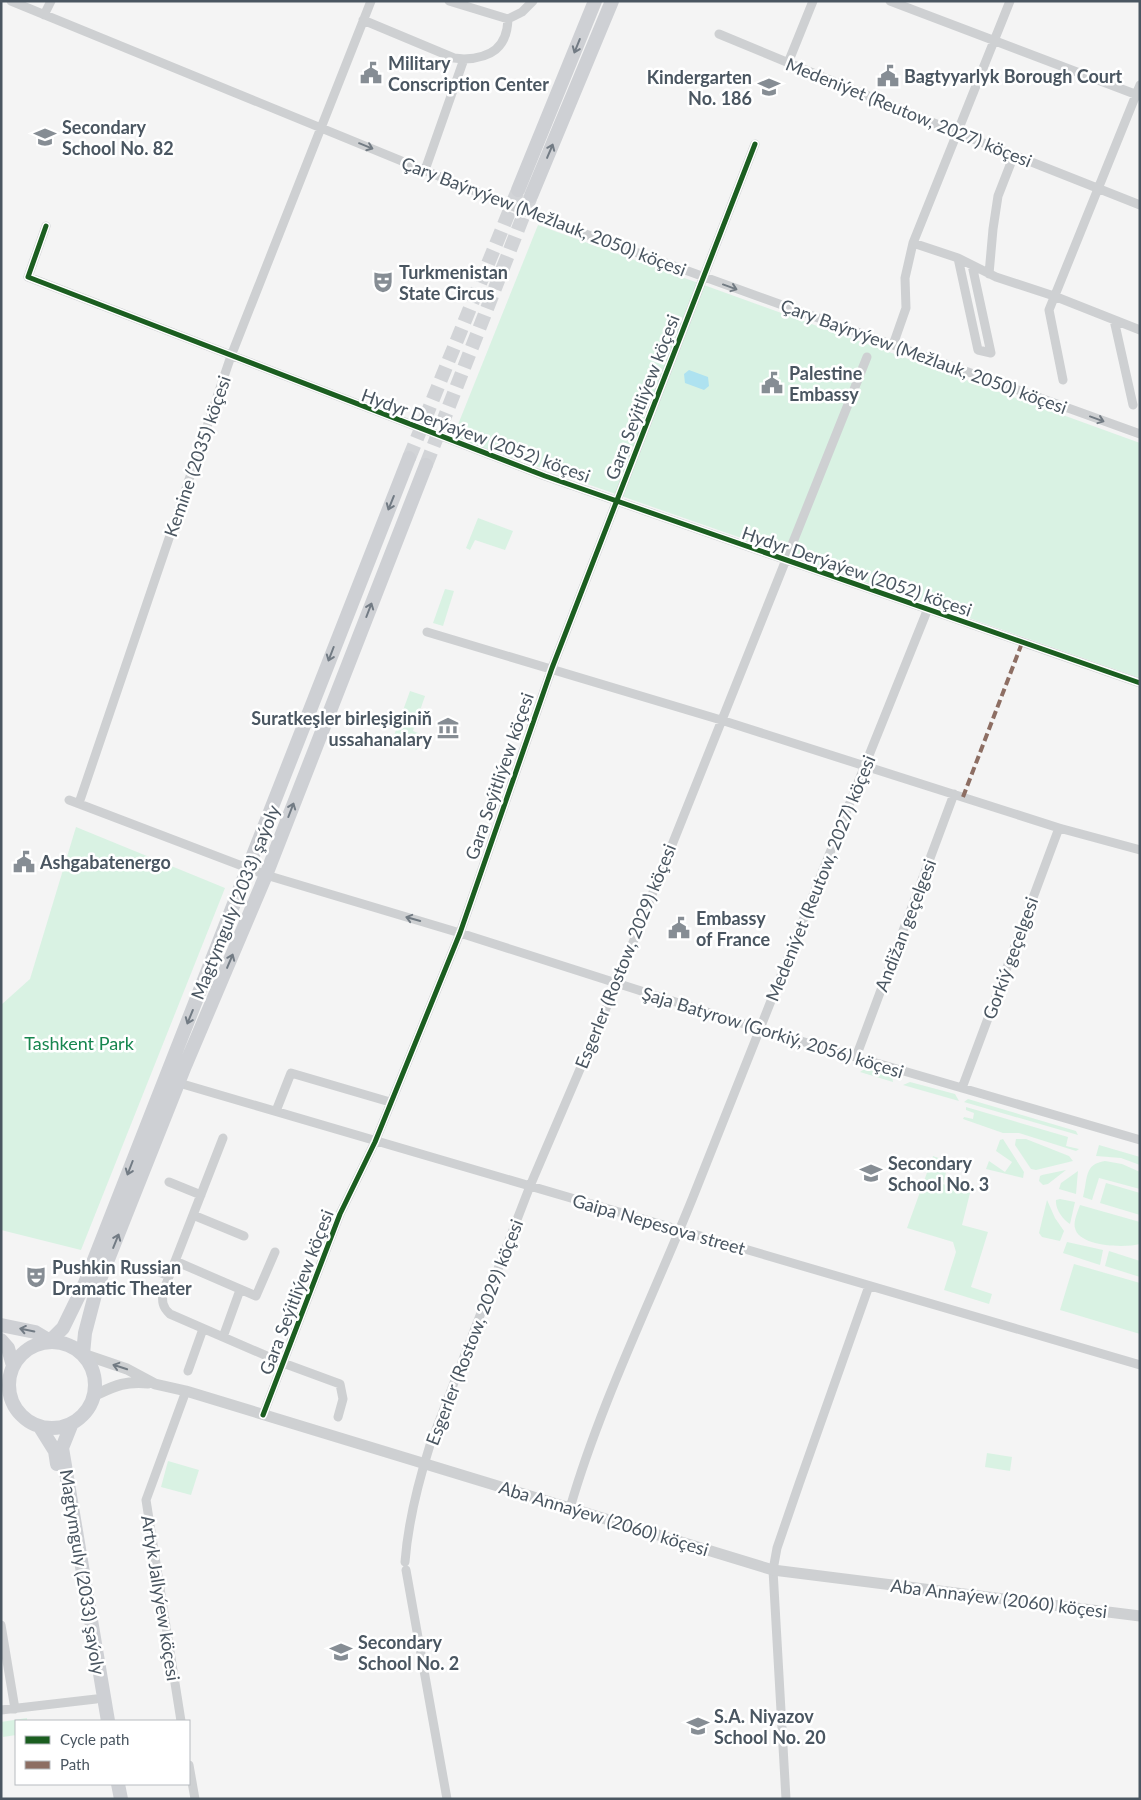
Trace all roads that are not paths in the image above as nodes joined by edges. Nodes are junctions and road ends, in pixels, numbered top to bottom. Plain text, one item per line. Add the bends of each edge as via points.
1 (11, 1) edge
2 (51, 1) edge
3 (371, 1) edge
4 (449, 1) edge
5 (532, 1) edge
6 (595, 1) edge
7 (612, 1) edge
8 (813, 1) edge
9 (890, 1) edge
10 (1010, 1) edge
11 (44, 15) junction
12 (508, 19) junction
13 (364, 20) junction
14 (718, 34) dead end
15 (995, 41) junction
16 (464, 59) junction
17 (788, 63) junction
18 (1140, 85) edge
19 (1137, 95) edge
20 (321, 128) junction
21 (958, 134) junction
22 (755, 144) dead end
23 (1014, 155) junction
24 (425, 170) junction
25 (1100, 189) junction
26 (518, 190) tunnel mouth
27 (531, 196) tunnel mouth
28 (1140, 205) edge
29 (46, 226) dead end
30 (913, 243) junction
31 (958, 258) junction
32 (972, 265) junction
33 (990, 274) junction
34 (703, 278) junction
35 (1054, 296) junction
36 (1114, 320) junction
37 (1140, 330) edge
38 (893, 345) junction
39 (231, 356) junction
40 (867, 357) dead end
41 (1063, 380) dead end
42 (1133, 404) dead end
43 (1140, 434) edge
44 (410, 458) tunnel mouth
45 (426, 465) tunnel mouth
46 (616, 502) junction
47 (786, 561) junction
48 (927, 611) junction
49 (427, 632) dead end
50 (552, 668) junction
51 (1140, 683) edge
52 (721, 720) junction
53 (864, 766) junction
54 (954, 794) junction
55 (69, 800) dead end
56 (79, 803) junction
57 (1059, 828) junction
58 (1140, 850) edge
59 (249, 870) junction
60 (266, 875) junction
61 (460, 933) junction
62 (616, 985) junction
63 (760, 1029) junction
64 (856, 1057) junction
65 (179, 1083) junction
66 (962, 1088) junction
67 (390, 1102) junction
68 (276, 1111) junction
69 (223, 1138) dead end
70 (1140, 1140) edge
71 (375, 1142) junction
72 (169, 1182) dead end
73 (530, 1186) junction
74 (200, 1195) junction
75 (193, 1215) junction
76 (679, 1232) junction
77 (244, 1236) dead end
78 (275, 1252) dead end
79 (175, 1261) junction
80 (147, 1267) dead end
81 (169, 1276) junction
82 (869, 1286) junction
83 (240, 1290) junction
84 (1, 1325) edge
85 (203, 1328) junction
86 (223, 1337) junction
87 (1, 1340) edge
88 (50, 1341) junction
89 (82, 1354) junction
90 (283, 1363) junction
91 (1140, 1365) edge
92 (12, 1366) junction
93 (188, 1371) dead end
94 (155, 1384) junction
95 (186, 1391) junction
96 (94, 1396) junction
97 (263, 1415) junction
98 (338, 1417) dead end
99 (72, 1423) junction
100 (40, 1427) junction
101 (424, 1463) junction
102 (570, 1508) junction
103 (773, 1570) junction
104 (1140, 1616) edge
105 (1, 1625) edge
106 (96, 1699) junction
107 (14, 1709) junction
108 (1, 1710) edge
109 (100, 1720) edge
110 (108, 1720) edge
111 (181, 1720) edge
112 (190, 1771) edge
113 (109, 1785) edge
114 (118, 1785) edge
115 (112, 1799) edge
116 (121, 1799) edge
117 (195, 1799) edge
118 (447, 1799) edge
119 (786, 1799) edge

1 - 11 street, Çary Baýryýew (Mežlauk, 2050) köçesi
2 - 11 street
3 - 13 street, Kemine (2035) köçesi
4 - 12 street
5 - 12 street via 522,12
6 -> 26 main road
27 -> 7 main road
8 - 17 street
9 - 15 street
10 - 15 street
11 - 20 street, Çary Baýryýew (Mežlauk, 2050) köçesi
12 - 16 street via 506,36 496,49 486,56
13 - 16 street via 454,58
13 - 20 street, Kemine (2035) köçesi
14 - 17 street, Medeniýet (Reutow, 2027) köçesi
15 - 19 street
15 - 21 street
16 - 24 street
17 - 21 street, Medeniýet (Reutow, 2027) köçesi
18 - 19 street
19 - 25 street
20 -> 24 street, Çary Baýryýew (Mežlauk, 2050) köçesi
20 - 39 street, Kemine (2035) köçesi
21 - 23 street, Medeniýet (Reutow, 2027) köçesi
21 - 30 street
22 - 34 street, Gara Seýitliýew köçesi
23 - 25 street, Medeniýet (Reutow, 2027) köçesi
23 - 33 street via 998,196
24 - 34 street, Çary Baýryýew (Mežlauk, 2050) köçesi via 541,218
25 - 28 street, Medeniýet (Reutow, 2027) köçesi
25 - 35 street
29 - 39 street, Hydyr Derýaýew (2052) köçesi via 28,277
30 - 31 street
30 - 38 street via 904,278 906,308
31 - 32 street
31 - 32 street via 978,350 991,353
32 - 33 street
33 - 35 street
34 -> 38 street, Çary Baýryýew (Mežlauk, 2050) köçesi
34 - 46 street, Gara Seýitliýew köçesi
35 - 36 street
35 - 41 street via 1049,310
36 - 37 street
36 - 42 street
38 -> 43 street, Çary Baýryýew (Mežlauk, 2050) köçesi
39 - 46 street, Hydyr Derýaýew (2052) köçesi
39 - 56 street, Kemine (2035) köçesi
40 - 47 street, Esgerler (Rostow, 2029) köçesi
44 -> 59 main road, Magtymguly (2033) şaýoly
60 -> 45 main road, Magtymguly (2033) şaýoly
46 - 47 street, Hydyr Derýaýew (2052) köçesi
46 - 50 street, Gara Seýitliýew köçesi
47 - 48 street, Hydyr Derýaýew (2052) köçesi
47 - 52 street, Esgerler (Rostow, 2029) köçesi
48 - 51 street, Hydyr Derýaýew (2052) köçesi
48 - 53 street, Medeniýet (Reutow, 2027) köçesi
49 - 50 street
50 - 52 street
50 - 61 street, Gara Seýitliýew köçesi
52 - 53 street
52 - 62 street, Esgerler (Rostow, 2029) köçesi
53 - 54 street
53 - 63 street, Medeniýet (Reutow, 2027) köçesi
54 - 57 street
54 - 64 street, Andižan geçelgesi
55 - 56 street, Şaja Batyrow (Gorkiý, 2056) köçesi
56 - 59 street, Şaja Batyrow (Gorkiý, 2056) köçesi
57 - 58 street
57 - 66 street, Gorkiý geçelgesi
59 - 60 street, Şaja Batyrow (Gorkiý, 2056) köçesi
59 -> 88 main road, Magtymguly (2033) şaýoly via 85,1283 63,1328
61 -> 60 street, Şaja Batyrow (Gorkiý, 2056) köçesi
65 -> 60 main road, Magtymguly (2033) şaýoly
61 - 62 street, Şaja Batyrow (Gorkiý, 2056) köçesi
61 - 67 street, Gara Seýitliýew köçesi
62 - 63 street, Şaja Batyrow (Gorkiý, 2056) köçesi
62 - 73 street, Esgerler (Rostow, 2029) köçesi
63 - 64 street, Şaja Batyrow (Gorkiý, 2056) köçesi
63 - 76 street, Medeniýet (Reutow, 2027) köçesi
64 - 66 street, Şaja Batyrow (Gorkiý, 2056) köçesi
65 - 68 street, Gaipa Nepesova street
89 -> 65 main road, Magtymguly (2033) şaýoly via 97,1288
66 - 70 street, Şaja Batyrow (Gorkiý, 2056) köçesi
67 - 68 street via 291,1073
67 - 71 street, Gara Seýitliýew köçesi
68 - 71 street, Gaipa Nepesova street
69 - 74 street
71 - 73 street, Gaipa Nepesova street
71 - 90 street, Gara Seýitliýew köçesi via 340,1214
72 - 74 street
73 - 76 street, Gaipa Nepesova street
73 - 101 street, Esgerler (Rostow, 2029) köçesi
74 - 75 street
75 - 77 street
75 - 79 street
76 - 82 street, Gaipa Nepesova street
76 - 102 street, Medeniýet (Reutow, 2027) köçesi via 588,1442
78 - 83 street via 258,1295
79 - 81 street
79 - 83 street
80 - 81 street
81 - 85 street via 162,1292 165,1310
82 - 91 street, Gaipa Nepesova street
82 - 103 street via 799,1484
83 - 86 street
88 -> 84 main road via 35,1332
85 - 86 street
85 - 93 street
86 - 90 street
87 - 92 main road via 8,1348
88 - 89 main road via 60,1342
88 - 92 main road via 29,1348
94 -> 89 street, Aba Annaýew (2060) köçesi via 127,1369
89 - 96 main road via 93,1373
90 - 97 street, Gara Seýitliýew köçesi
90 - 98 street via 340,1384 343,1399
92 - 100 main road via 9,1392 13,1404 20,1415
94 - 95 street, Aba Annaýew (2060) köçesi
94 - 96 street via 130,1381
95 - 97 street, Aba Annaýew (2060) köçesi
95 - 111 street, Artyk Jallyýew köçesi via 146,1500
96 - 99 main road via 85,1412
97 - 101 street, Aba Annaýew (2060) köçesi
99 - 100 main road via 53,1428
99 - 110 main road, Magtymguly (2033) şaýoly via 62,1448
100 - 106 main road, Magtymguly (2033) şaýoly via 55,1451
101 - 102 street, Aba Annaýew (2060) köçesi
101 - 118 street, Esgerler (Rostow, 2029) köçesi via 406,1540 405,1566
102 - 103 street, Aba Annaýew (2060) köçesi
103 - 104 street, Aba Annaýew (2060) köçesi
103 - 119 street
105 - 107 street
106 - 107 street
106 - 109 main road, Magtymguly (2033) şaýoly
107 - 108 street
112 - 117 street
113 - 115 main road
114 - 116 main road

